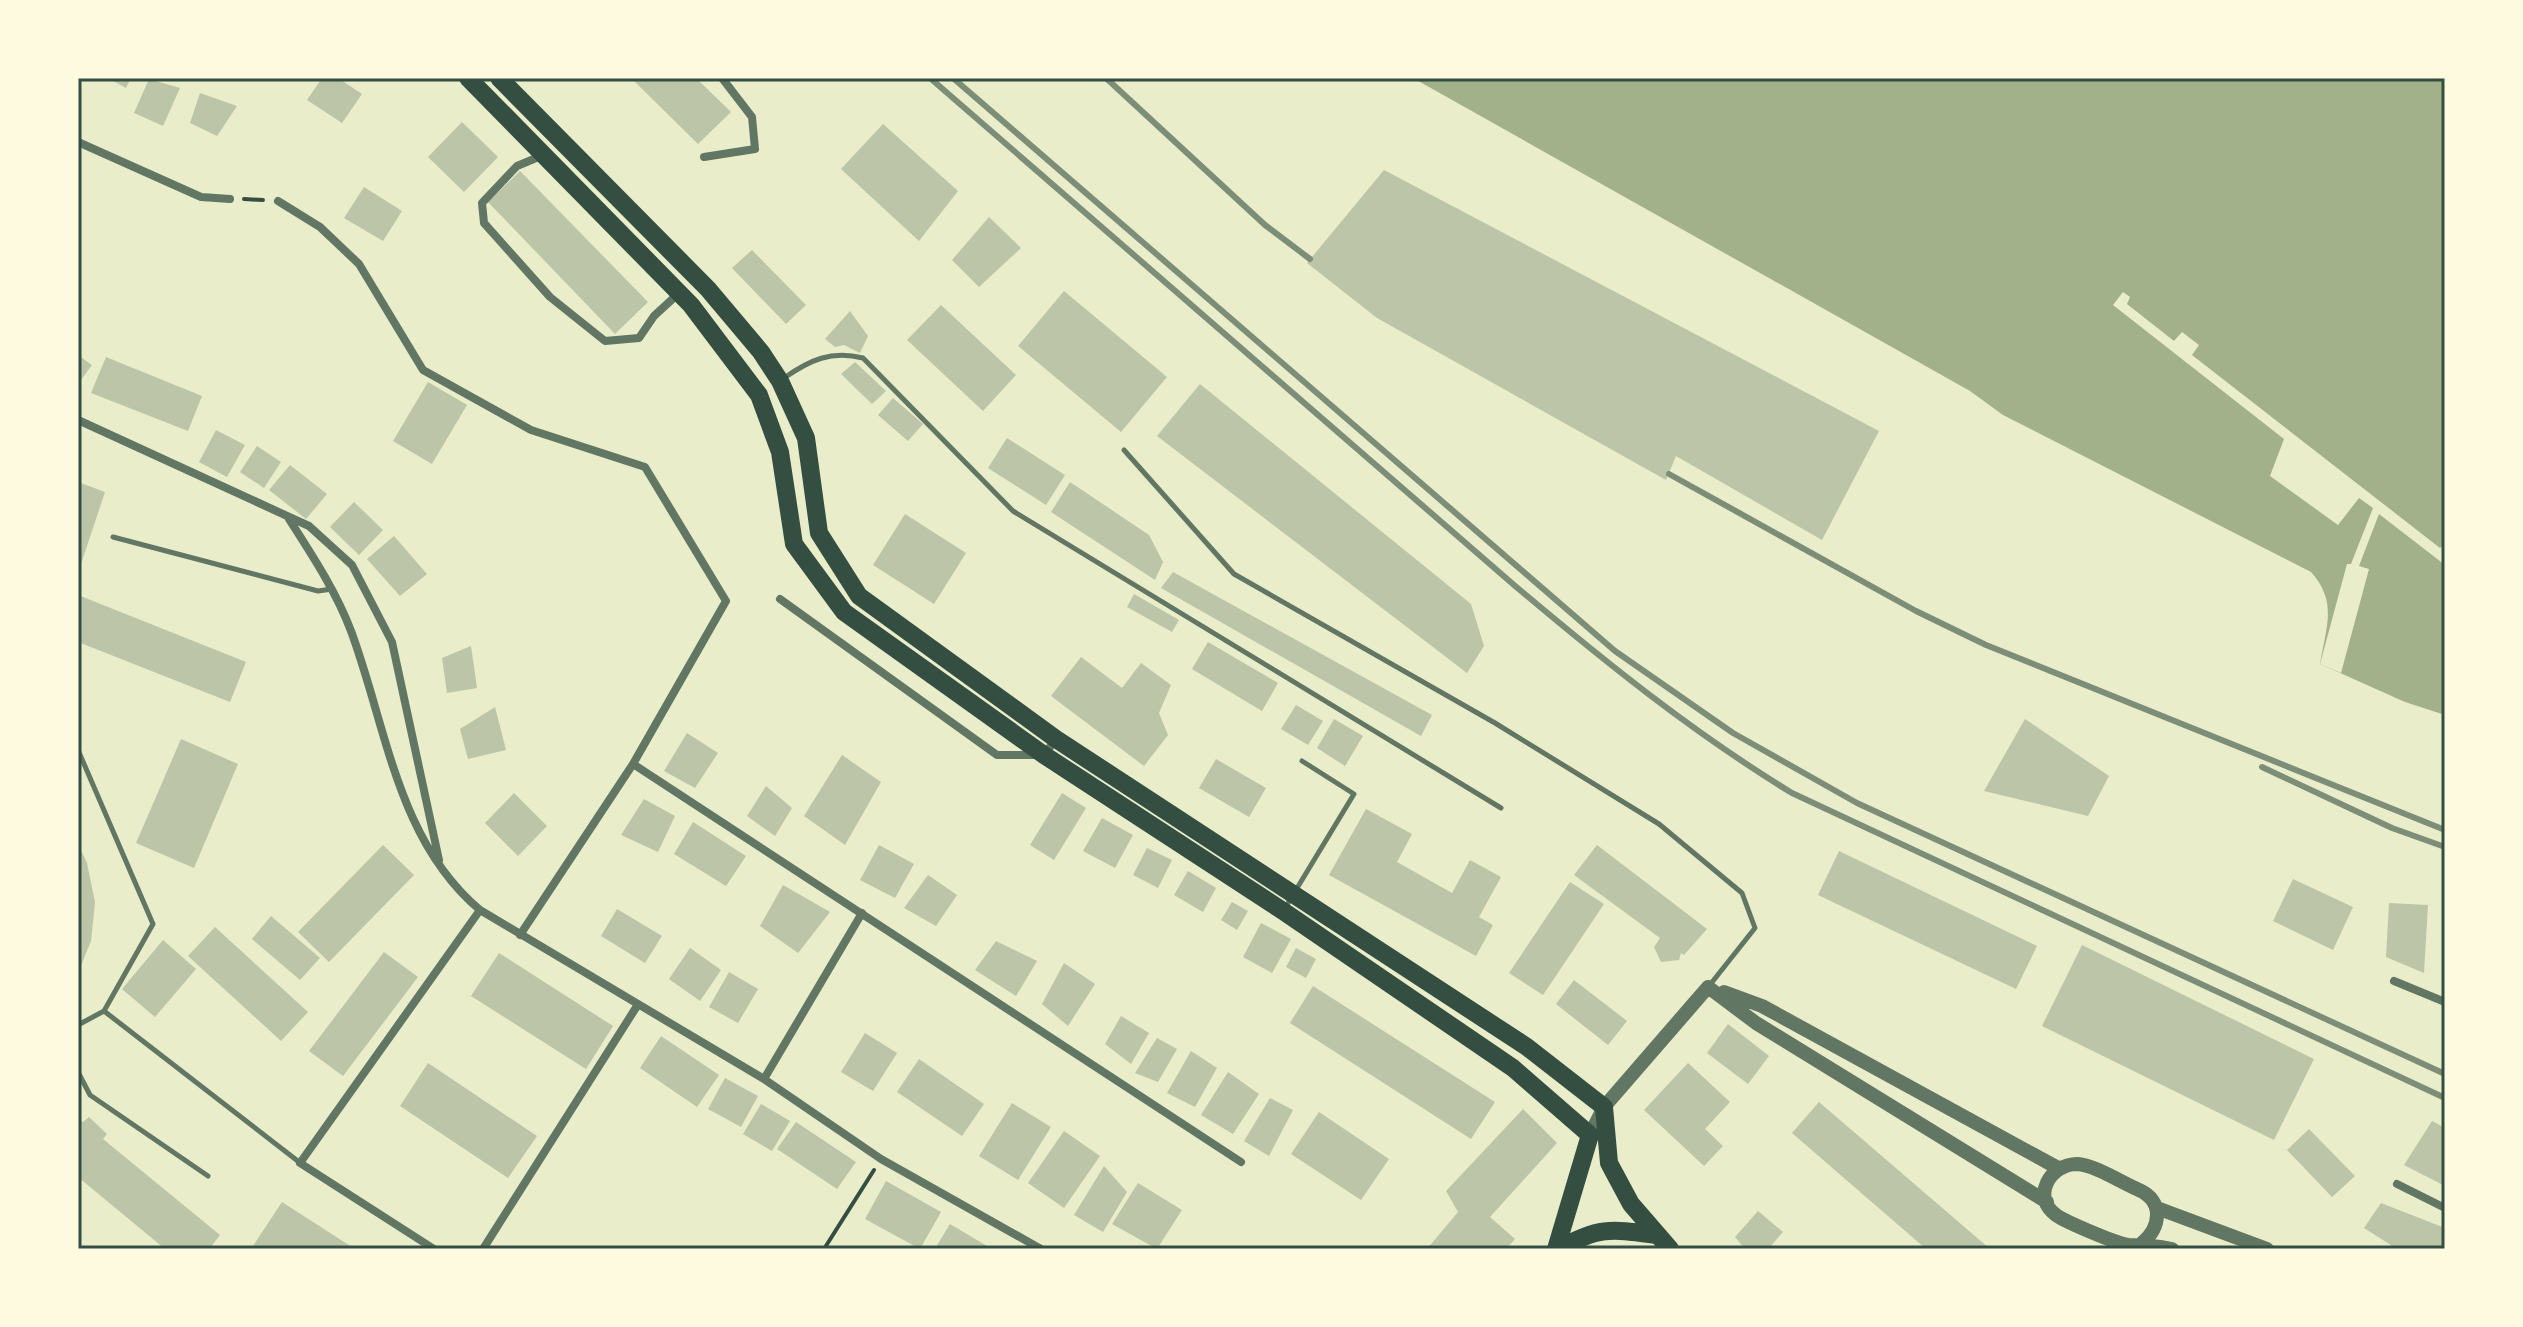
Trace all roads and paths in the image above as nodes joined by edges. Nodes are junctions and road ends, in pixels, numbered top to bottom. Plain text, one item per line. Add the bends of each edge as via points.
1 (468, 78) edge
2 (499, 78) edge
3 (722, 78) edge
4 (78, 142) edge
5 (541, 156) junction
6 (704, 157) dead end
7 (230, 199) joint
8 (278, 201) joint
9 (679, 293) junction
10 (780, 381) junction
11 (78, 420) edge
12 (1124, 450) dead end
13 (289, 519) junction
14 (113, 537) dead end
15 (332, 589) junction
16 (780, 599) dead end
17 (1056, 739) junction
18 (78, 750) edge
19 (1044, 755) junction
20 (1302, 761) dead end
21 (633, 764) junction
22 (1501, 808) dead end
23 (440, 870) junction
24 (1295, 892) junction
25 (480, 910) junction
26 (1283, 911) junction
27 (862, 913) junction
28 (520, 935) junction
29 (2394, 981) dead end
30 (1708, 987) junction
31 (2445, 1002) edge
32 (637, 1006) junction
33 (104, 1011) junction
34 (78, 1025) edge
35 (78, 1072) edge
36 (764, 1079) junction
37 (1604, 1107) junction
38 (1590, 1135) junction
39 (881, 1159) junction
40 (1241, 1162) dead end
41 (300, 1163) junction
42 (2058, 1168) junction
43 (208, 1176) dead end
44 (2397, 1184) dead end
45 (2047, 1202) junction
46 (2157, 1208) junction
47 (2445, 1208) edge
48 (1657, 1235) junction
49 (2142, 1243) junction
50 (432, 1249) edge
51 (483, 1249) edge
52 (824, 1249) edge
53 (1041, 1249) edge
54 (1558, 1249) edge
55 (1670, 1249) edge
56 (2172, 1249) edge
57 (2267, 1249) edge

1 - 5 main road
2 - 10 main road via 708,289
3 - 6 street via 752,117 755,149
4 - 7 street via 201,197
5 - 9 main road
5 - 9 street via 517,166 482,203 484,223 550,297 605,341 639,338
7 - 8 path
8 - 21 street via 320,227 359,264 423,370 531,430 645,467 726,601
9 - 19 main road via 759,395 780,452 794,544 844,612
10 - 17 main road via 806,438 819,533 859,596
10 - 22 lane via 813,358 846,353 863,358 1013,511
11 - 13 street
12 - 30 lane via 1234,574 1659,824 1742,893 1755,928
13 - 15 street
13 - 23 street via 309,526 352,565 383,619
14 - 15 lane via 318,591
15 - 23 street via 351,631 406,809
16 - 19 street via 997,755
17 - 19 street
17 - 24 main road
18 - 33 lane via 153,924
19 - 26 main road
20 - 24 lane via 1354,794
21 - 27 street
21 - 28 street
23 - 25 street
24 - 26 lane
24 - 37 main road via 1527,1047
25 - 28 street
25 - 41 street
26 - 38 main road via 1513,1068
27 - 36 street
27 - 40 street
28 - 32 street
29 - 31 street
30 - 37 street
30 - 42 street via 1762,1006
30 - 45 street via 1756,1023
32 - 36 street
32 - 51 street
33 - 34 lane
33 - 41 lane
35 - 43 lane via 90,1095
36 - 39 street
37 - 38 street
37 - 48 main road via 1609,1163 1631,1204
38 - 54 main road
39 - 52 path
39 - 53 street
41 - 50 street
42 - 45 street via 2045,1188
42 - 46 street via 2078,1164 2148,1194
44 - 47 street
45 - 49 street via 2054,1214 2128,1245
46 - 49 street via 2152,1235
46 - 57 street
48 - 54 main road via 1589,1232
48 - 55 main road
49 - 56 street

